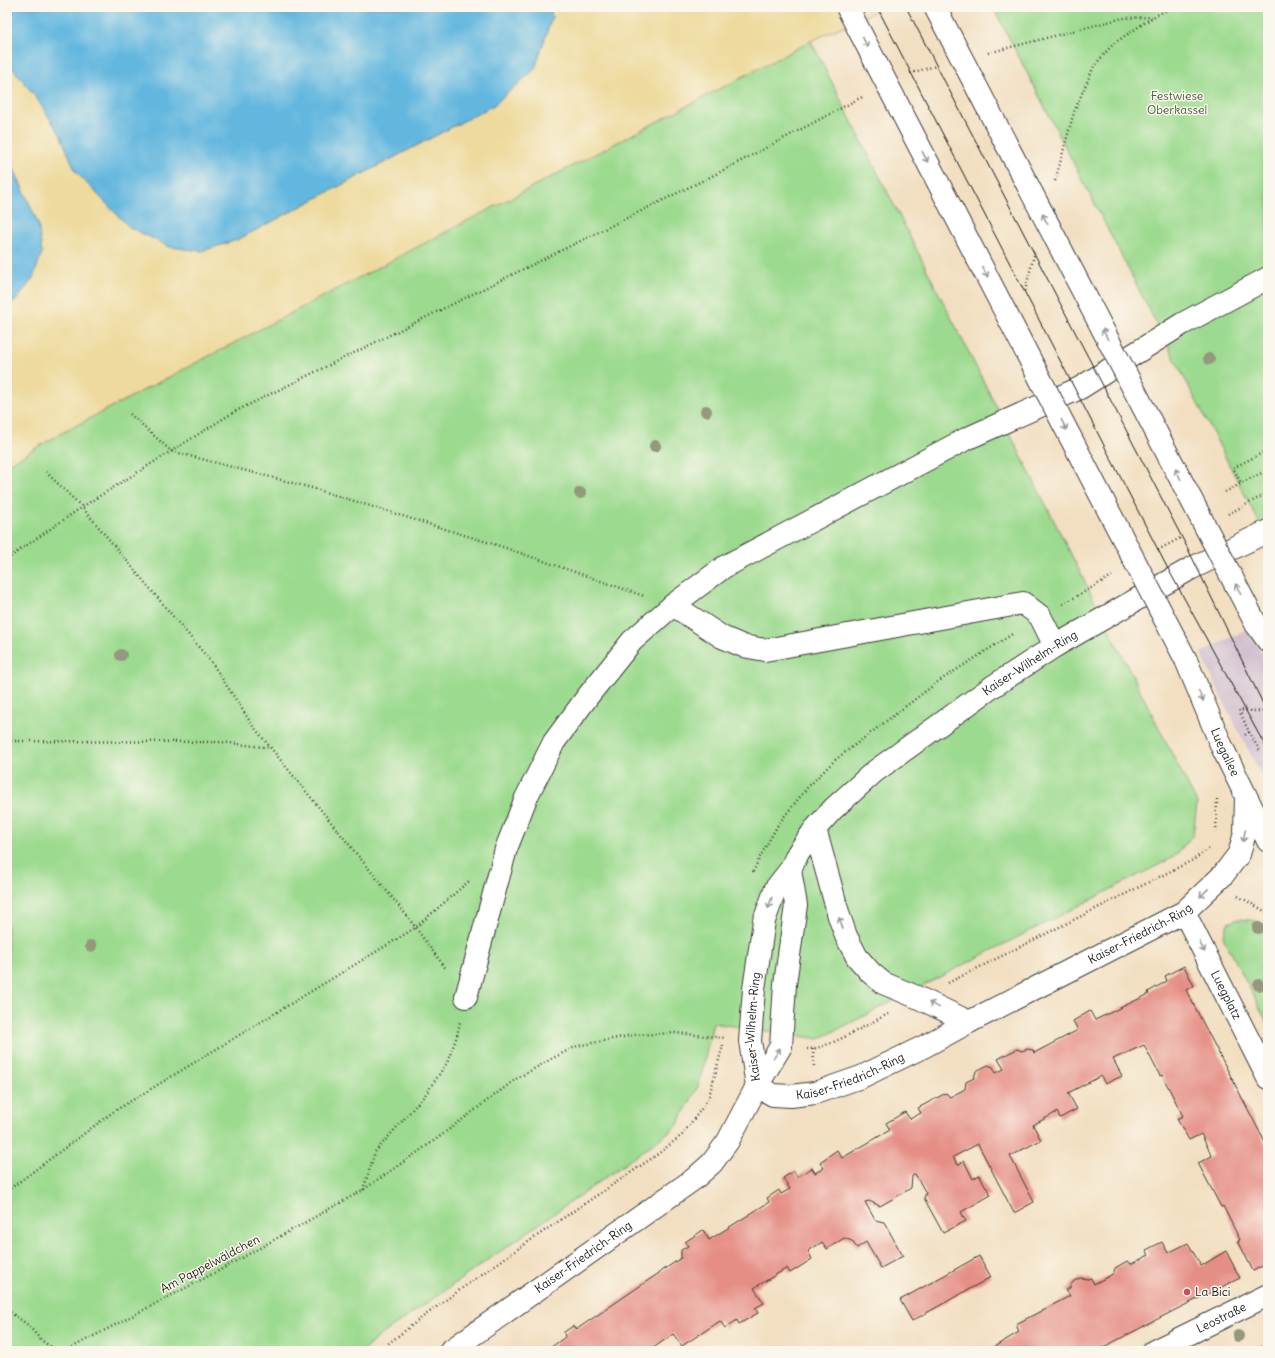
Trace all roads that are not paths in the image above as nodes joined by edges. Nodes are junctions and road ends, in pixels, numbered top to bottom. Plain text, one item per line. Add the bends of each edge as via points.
1 (847, 7) edge
2 (935, 7) edge
3 (1268, 278) edge
4 (1268, 531) edge
5 (673, 606) junction
6 (1262, 633) edge
7 (1055, 646) junction
8 (1246, 797) junction
9 (815, 829) junction
10 (1268, 842) edge
11 (790, 870) junction
12 (1184, 912) junction
13 (466, 997) road end
14 (969, 1022) junction
15 (1268, 1078) edge
16 (757, 1086) junction
17 (1268, 1295) edge
18 (450, 1351) edge
19 (1154, 1351) edge

1 -> 8 street, Luegallee, bridge via 1186,660
6 -> 2 street, bridge
3 - 5 street via 1182,324 1080,388 966,439 724,567
4 - 7 street, Kaiser-Wilhelm-Ring via 1190,569
5 - 7 street via 722,637 743,646 765,650 1023,603 1040,616
5 - 13 street via 632,641 554,742 526,798 506,849
7 - 9 street, Kaiser-Wilhelm-Ring via 992,687 874,772
8 - 10 street, Luegallee
8 -> 12 street, Kaiser-Friedrich-Ring via 1246,833 1239,854 1223,875
9 - 11 street, Kaiser-Wilhelm-Ring via 798,853
14 -> 9 street via 883,983 857,957 838,916
16 -> 11 street, Kaiser-Wilhelm-Ring via 781,1046 785,984 796,905
11 -> 16 street, Kaiser-Wilhelm-Ring via 776,888 764,921 754,989 750,1041
12 - 14 street, Kaiser-Friedrich-Ring
12 -> 15 street, Luegplatz
14 - 16 street, Kaiser-Friedrich-Ring via 886,1066 815,1093 773,1095
16 - 18 street, Kaiser-Friedrich-Ring via 728,1141 712,1163 694,1179
17 - 19 street, Leostraße

